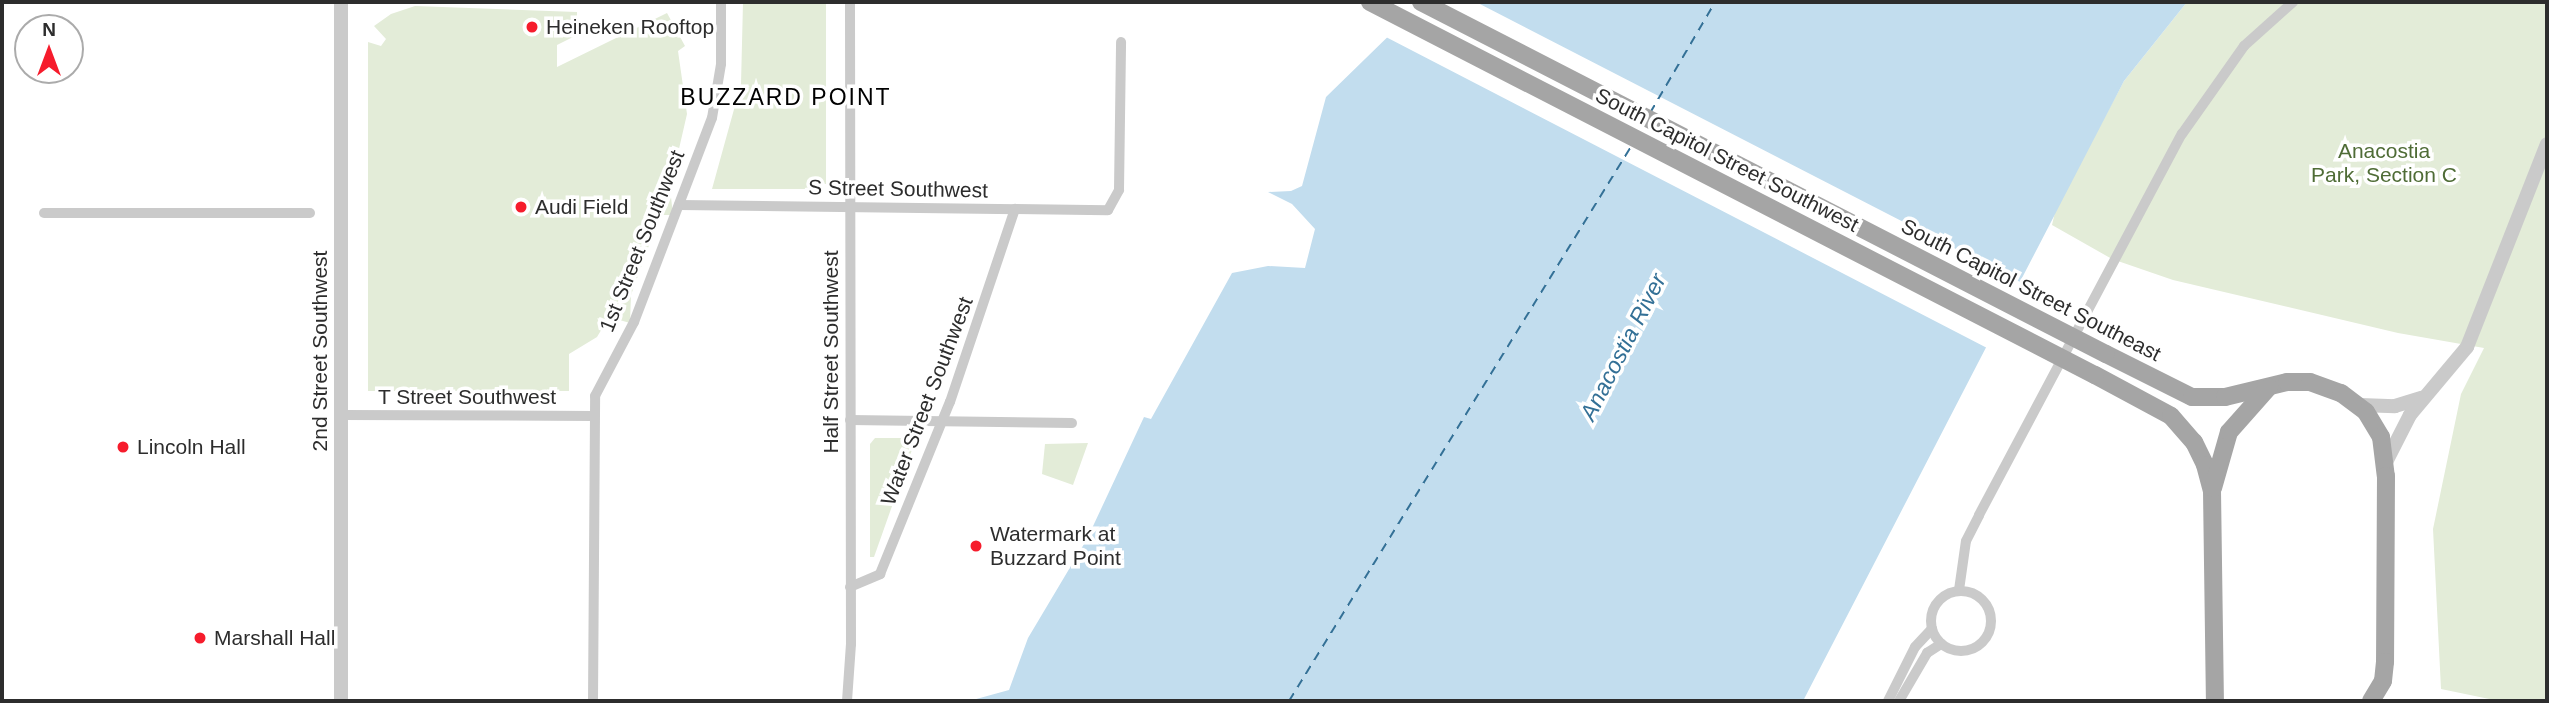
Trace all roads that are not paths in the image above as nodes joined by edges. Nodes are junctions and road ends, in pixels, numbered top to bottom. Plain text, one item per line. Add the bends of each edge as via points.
1 (341, 2) edge
2 (721, 2) edge
3 (850, 2) edge
4 (1370, 2) edge
5 (1421, 2) edge
6 (2294, 2) edge
7 (1121, 42) dead end
8 (2547, 144) edge
9 (679, 205) junction
10 (850, 208) junction
11 (1015, 209) junction
12 (44, 213) dead end
13 (310, 213) dead end
14 (2269, 387) junction
15 (2427, 396) junction
16 (2360, 405) junction
17 (341, 415) junction
18 (593, 416) junction
19 (850, 420) junction
20 (942, 420) junction
21 (1072, 423) dead end
22 (2385, 464) junction
23 (2213, 491) junction
24 (850, 587) junction
25 (1959, 590) junction
26 (1931, 629) junction
27 (1941, 643) junction
28 (2214, 675) junction
29 (2382, 681) junction
30 (341, 701) edge
31 (593, 701) edge
32 (847, 701) edge
33 (1888, 701) edge
34 (1899, 701) edge
35 (2215, 701) edge
36 (2227, 701) edge
37 (2371, 701) edge
38 (2383, 701) edge

1 - 17 street, 2nd Street Southwest
2 - 9 street, 1st Street Southwest via 716,104
3 - 10 street, Half Street Southwest
4 - 23 main road, South Capitol Street Southwest, bridge via 2164,411 2199,449
5 - 14 main road, South Capitol Street Southeast, bridge via 2193,397 2225,397
6 - 25 street via 2244,46 2196,110 2112,259 1966,541
7 - 11 street, S Street Southwest via 1115,204 1103,210
8 - 15 street via 2473,334 2453,368
9 - 10 street, S Street Southwest
9 - 18 street, 1st Street Southwest via 634,322 601,379
10 - 11 street, S Street Southwest
10 - 19 street, Half Street Southwest
11 - 20 street, Water Street Southwest
12 - 13 street
14 - 16 main road, South Capitol Street Southeast via 2310,382
14 - 23 main road via 2229,432
15 - 16 street via 2395,406
15 - 22 street via 2405,422
16 - 22 main road via 2381,437
17 - 18 street, T Street Southwest
17 - 30 street, 2nd Street Southwest
18 - 31 street, 1st Street Southwest
19 - 20 street
19 - 24 street, Half Street Southwest
20 - 21 street
20 - 24 street, Water Street Southwest via 880,574 866,584
22 - 29 main road
23 - 28 main road, South Capitol Street Southwest
24 - 32 street, Half Street Southwest
25 - 26 street via 1933,608
25 - 27 street via 1984,600 1991,626 1975,648 1957,651
26 - 27 street
26 - 33 street via 1915,647
27 - 34 street via 1927,653
28 - 35 main road, South Capitol Street Southwest
28 - 36 main road
29 - 37 main road
29 - 38 main road

